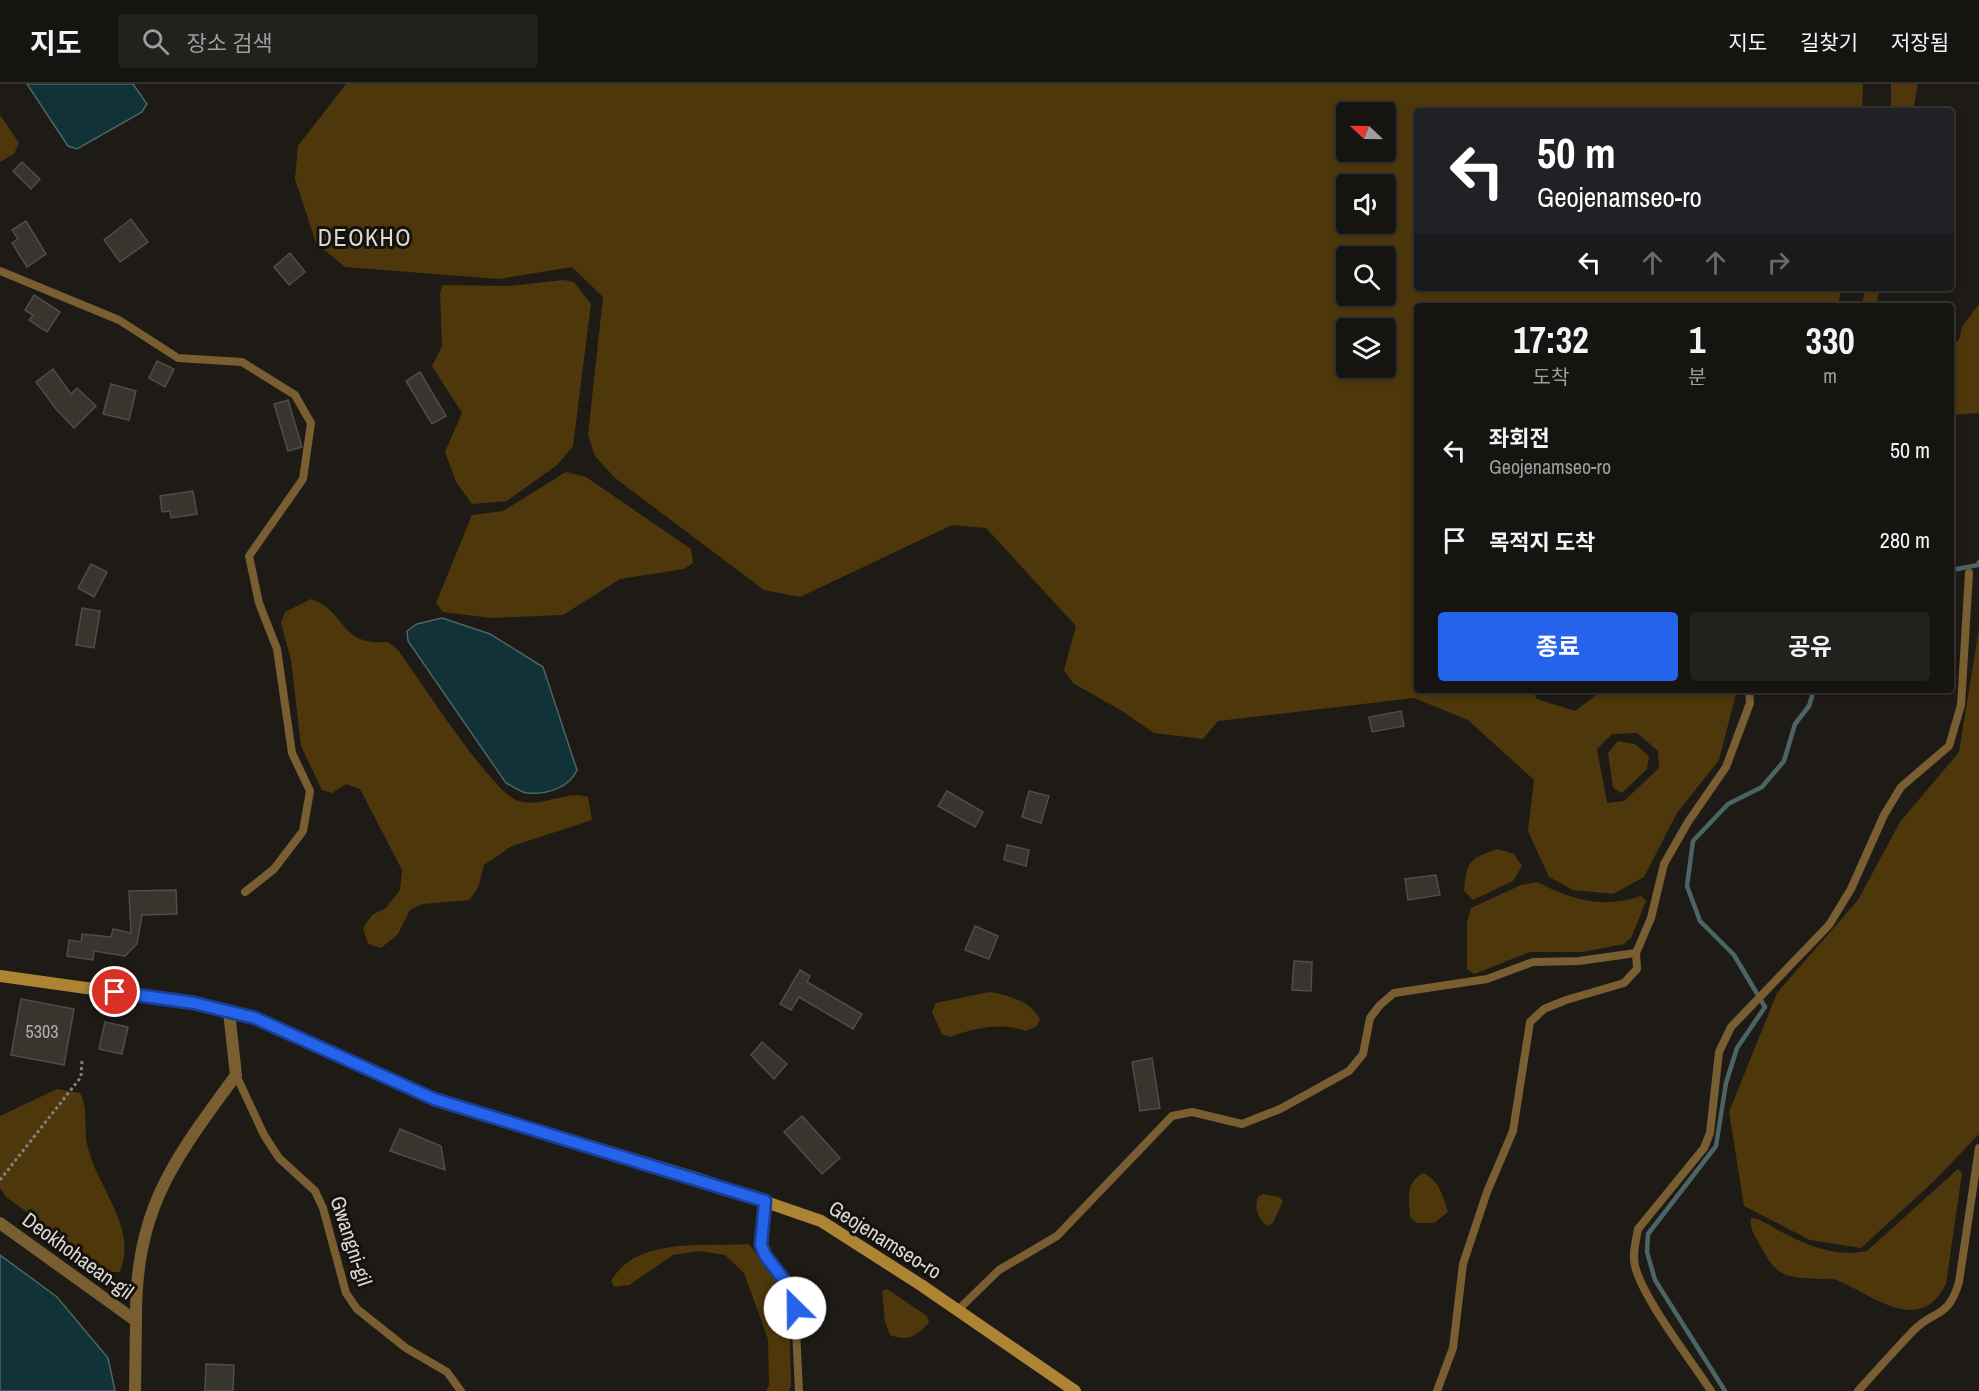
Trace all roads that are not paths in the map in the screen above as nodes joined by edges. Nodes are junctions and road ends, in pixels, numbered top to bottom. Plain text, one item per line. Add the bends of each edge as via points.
1 (0, 271) edge
2 (1970, 573) dead end
3 (1749, 693) edge
4 (245, 892) dead end
5 (1636, 953) junction
6 (0, 976) edge
7 (229, 1012) junction
8 (237, 1075) junction
9 (1979, 1148) edge
10 (765, 1201) junction
11 (0, 1223) edge
12 (958, 1310) junction
13 (136, 1321) junction
14 (135, 1391) edge
15 (461, 1391) edge
16 (799, 1391) edge
17 (1075, 1391) edge
18 (1437, 1391) edge
19 (1711, 1391) edge
20 (1858, 1391) edge

1 - 4 lane via 119,320 178,358 242,362 295,395 310,423 303,479 249,556 259,603 277,649 292,753 310,791 303,831 274,869
2 - 19 lane via 1961,705 1949,746 1901,787 1829,925 1731,1027 1719,1052 1710,1133 1704,1148 1638,1229 1635,1266 1646,1293
3 - 5 lane via 1750,703 1726,767 1664,864 1651,918
5 - 12 lane via 1579,961 1533,962 1487,979 1394,993 1370,1018 1363,1054 1349,1071 1280,1109 1242,1124 1192,1112 1172,1116 1057,1236 999,1270
5 - 18 lane via 1637,969 1624,983 1544,1009 1530,1022 1513,1131 1463,1264 1453,1348
6 - 7 main road, Geojenamseo-ro via 194,1003
7 - 8 street
7 - 10 main road, Geojenamseo-ro via 255,1018 307,1040 434,1099
8 - 13 street via 172,1167 152,1207 140,1248
8 - 15 lane, Gwangni-gil via 279,1158 315,1191 346,1293 357,1309 406,1348 447,1372
9 - 20 lane via 1954,1300 1941,1314 1915,1328
10 - 12 main road, Geojenamseo-ro via 821,1221
10 - 16 lane via 761,1245 790,1288 795,1308
11 - 13 street, Deokhohaean-gil
12 - 17 main road, Geojenamseo-ro
13 - 14 street, Deokhohaean-gil

